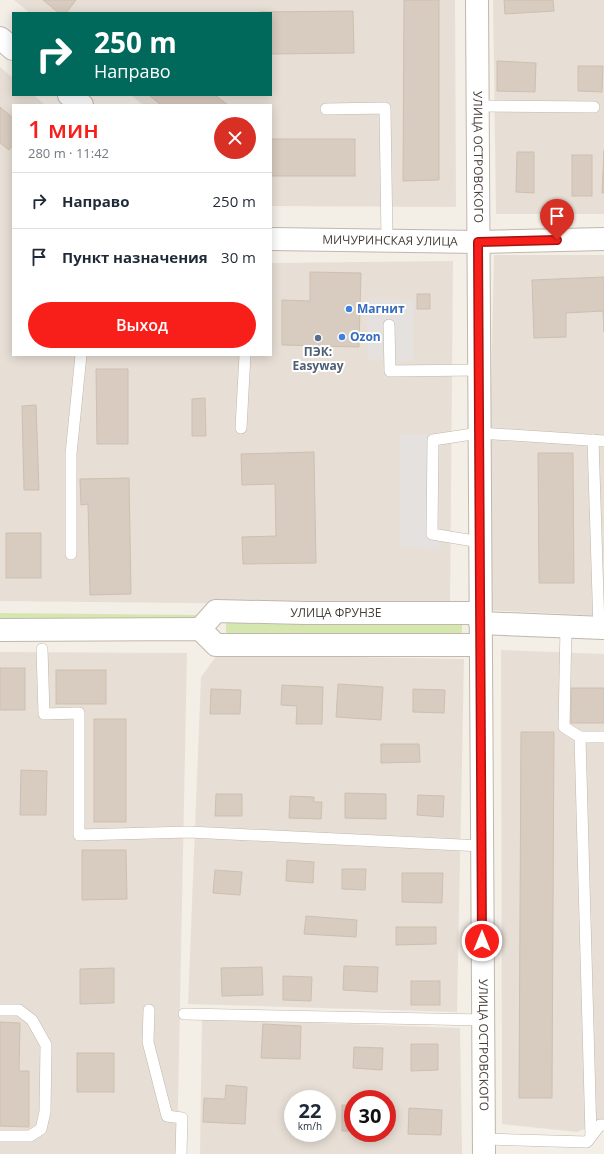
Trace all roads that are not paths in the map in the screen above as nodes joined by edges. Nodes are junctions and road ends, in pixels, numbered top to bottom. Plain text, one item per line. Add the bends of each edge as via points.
1 (477, 0) edge
2 (0, 38) edge
3 (12, 48) edge
4 (70, 96) edge
5 (81, 104) edge
6 (478, 106) junction
7 (326, 108) dead end
8 (594, 108) dead end
9 (272, 239) edge
10 (604, 239) edge
11 (387, 241) junction
12 (478, 242) junction
13 (389, 325) dead end
14 (80, 356) edge
15 (245, 356) edge
16 (479, 370) junction
17 (241, 428) dead end
18 (479, 433) junction
19 (599, 441) edge
20 (480, 542) junction
21 (71, 554) dead end
22 (480, 618) junction
23 (566, 626) junction
24 (602, 628) edge
25 (0, 630) edge
26 (200, 630) junction
27 (480, 645) junction
28 (42, 649) dead end
29 (580, 737) junction
30 (604, 737) edge
31 (482, 846) junction
32 (0, 1010) edge
33 (149, 1010) dead end
34 (184, 1014) dead end
35 (483, 1020) junction
36 (604, 1125) edge
37 (0, 1136) edge
38 (591, 1136) junction
39 (484, 1146) edge
40 (181, 1154) edge

1 - 6 street, УЛИЦА ОСТРОВСКОГО
2 - 3 street
4 - 5 street
6 - 8 lane
6 - 12 street, УЛИЦА ОСТРОВСКОГО
7 - 11 lane via 385,108
9 - 11 street, МИЧУРИНСКАЯ УЛИЦА
10 - 12 street, МИЧУРИНСКАЯ УЛИЦА
11 - 12 street, МИЧУРИНСКАЯ УЛИЦА
12 - 16 street, УЛИЦА ОСТРОВСКОГО
13 - 16 lane via 390,371
14 - 21 lane via 71,454
15 - 17 lane
16 - 18 street, УЛИЦА ОСТРОВСКОГО
18 - 19 lane
18 - 20 street, УЛИЦА ОСТРОВСКОГО
18 - 20 lane via 433,440 432,534
19 - 24 lane
20 - 22 street, УЛИЦА ОСТРОВСКОГО
22 - 23 street, УЛИЦА ФРУНЗЕ
22 - 26 street, УЛИЦА ФРУНЗЕ via 216,611
22 - 27 street, УЛИЦА ОСТРОВСКОГО
23 - 24 street, УЛИЦА ФРУНЗЕ
23 - 29 lane via 564,727
25 - 26 street
26 - 27 street via 216,645
27 - 31 street, УЛИЦА ОСТРОВСКОГО
28 - 31 lane via 44,714 79,713 79,835 189,832
29 - 30 lane
29 - 38 lane
31 - 35 street, УЛИЦА ОСТРОВСКОГО
32 - 37 lane via 18,1010 32,1020 46,1045 45,1112 41,1129 30,1136
33 - 40 lane via 148,1042 167,1116 182,1118
34 - 35 lane
35 - 39 street, УЛИЦА ОСТРОВСКОГО
36 - 38 lane via 600,1125
38 - 39 lane via 586,1142

